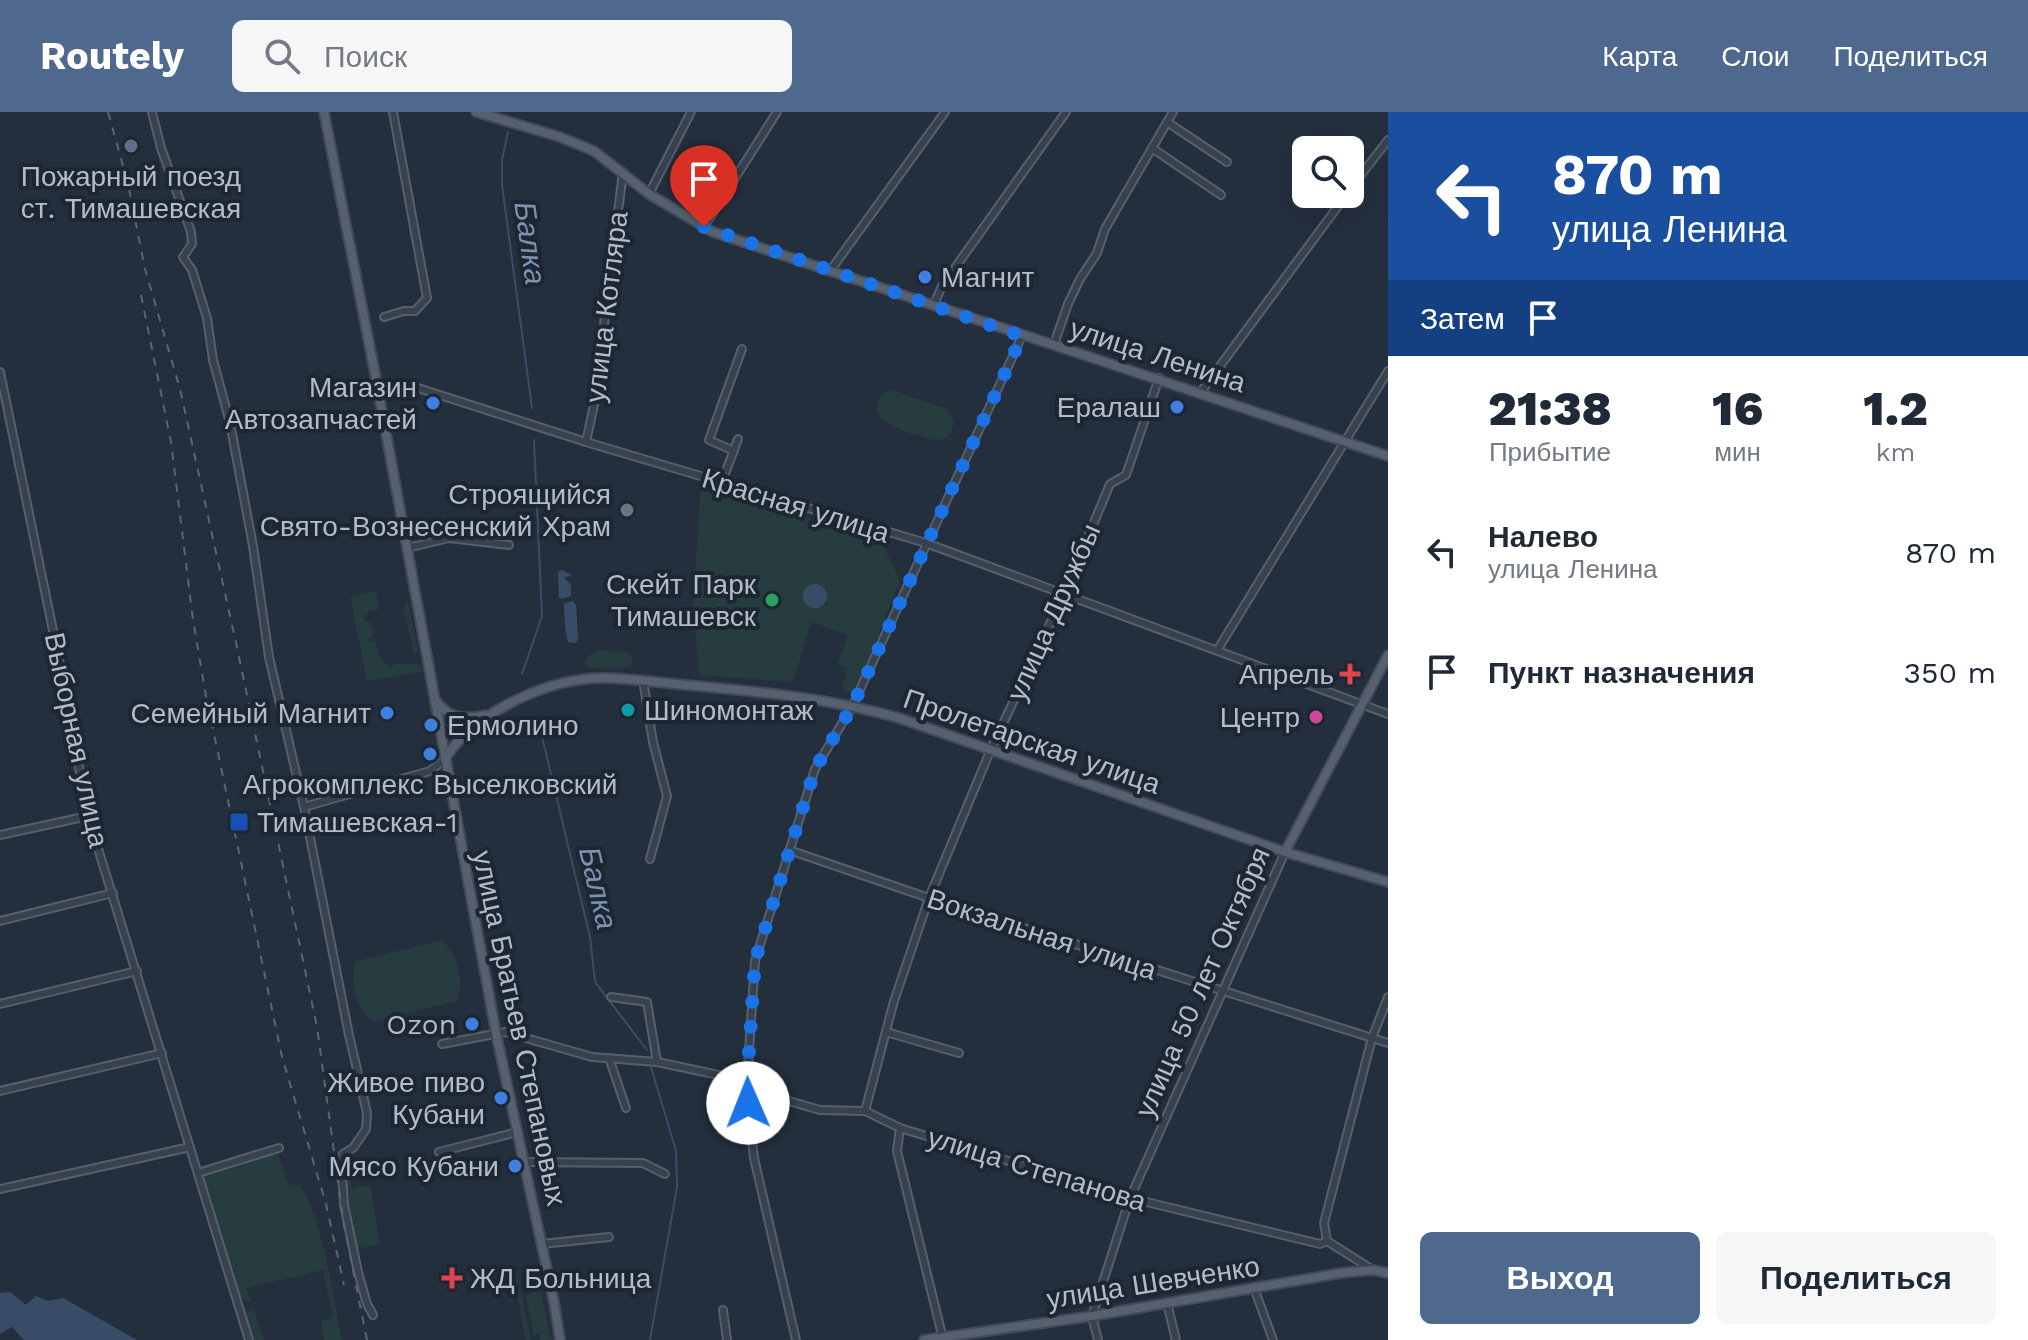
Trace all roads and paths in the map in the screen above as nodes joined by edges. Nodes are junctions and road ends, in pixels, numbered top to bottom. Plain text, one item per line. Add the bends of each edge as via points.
1 (152, 112) edge
2 (324, 112) edge
3 (393, 112) edge
4 (476, 112) edge
5 (691, 112) edge
6 (777, 112) edge
7 (945, 112) edge
8 (1066, 112) edge
9 (1173, 112) edge
10 (1167, 122) junction
11 (1388, 140) edge
12 (1152, 148) junction
13 (1227, 162) dead end
14 (1364, 171) edge
15 (623, 172) junction
16 (649, 194) junction
17 (1221, 195) dead end
18 (1336, 208) edge
19 (704, 227) junction
20 (830, 271) junction
21 (934, 304) junction
22 (384, 317) dead end
23 (1022, 336) junction
24 (1054, 344) junction
25 (742, 349) dead end
26 (1388, 371) edge
27 (0, 372) edge
28 (1159, 378) junction
29 (377, 384) junction
30 (1200, 393) junction
31 (738, 439) dead end
32 (1347, 441) junction
33 (586, 442) junction
34 (734, 451) junction
35 (1388, 456) edge
36 (722, 482) junction
37 (926, 543) junction
38 (509, 545) dead end
39 (407, 548) junction
40 (1064, 594) junction
41 (1218, 649) junction
42 (1388, 655) edge
43 (643, 680) junction
44 (435, 699) junction
45 (1361, 704) junction
46 (853, 705) junction
47 (494, 713) junction
48 (1388, 714) edge
49 (991, 749) junction
50 (445, 759) junction
51 (304, 807) junction
52 (88, 816) junction
53 (0, 835) edge
54 (789, 850) junction
55 (1285, 852) junction
56 (650, 859) dead end
57 (1388, 882) edge
58 (113, 893) junction
59 (929, 898) junction
60 (0, 921) edge
61 (137, 971) junction
62 (1221, 992) junction
63 (611, 997) dead end
64 (1388, 997) edge
65 (0, 1004) edge
66 (886, 1032) junction
67 (496, 1033) junction
68 (1372, 1038) junction
69 (1388, 1043) edge
70 (442, 1044) dead end
71 (162, 1053) junction
72 (959, 1053) dead end
73 (609, 1058) junction
74 (657, 1062) junction
75 (747, 1081) junction
76 (751, 1090) junction
77 (0, 1091) edge
78 (626, 1108) dead end
79 (865, 1111) junction
80 (900, 1128) junction
81 (517, 1132) junction
82 (190, 1147) junction
83 (279, 1148) dead end
84 (439, 1152) dead end
85 (524, 1162) junction
86 (198, 1173) junction
87 (665, 1174) dead end
88 (0, 1189) edge
89 (1130, 1198) junction
90 (609, 1237) dead end
91 (1327, 1241) junction
92 (542, 1244) junction
93 (1373, 1270) junction
94 (1388, 1273) edge
95 (1254, 1288) junction
96 (1167, 1303) junction
97 (723, 1310) dead end
98 (373, 1315) dead end
99 (1092, 1316) junction
100 (248, 1337) edge
101 (943, 1338) edge
102 (237, 1340) edge
103 (560, 1340) edge
104 (727, 1340) edge
105 (796, 1340) edge
106 (924, 1340) edge
107 (1098, 1340) edge
108 (1176, 1340) edge
109 (1273, 1340) edge

1 - 51 street via 191,232 192,244 183,257 207,318 253,546 269,657
2 - 29 main road, улица Братьев Степановых
3 - 22 street via 427,298 415,311
4 - 15 main road, улица Ленина via 594,151
5 - 16 street, улица Котляра
6 - 19 street
7 - 20 street
8 - 21 street via 986,221
9 - 10 street
10 - 12 street
10 - 13 street
11 - 14 street
12 - 17 street
12 - 24 street via 1080,279
15 - 16 main road, улица Ленина
15 - 33 street, улица Котляра
16 - 19 main road, улица Ленина
18 - 30 street
19 - 20 main road, улица Ленина
20 - 21 main road, улица Ленина
21 - 23 main road, улица Ленина
23 - 24 main road, улица Ленина
23 - 37 street
24 - 28 main road, улица Ленина
25 - 34 street via 709,440
26 - 32 street
27 - 52 street, Выборная улица
28 - 30 main road, улица Ленина
28 - 40 street, улица Дружбы via 1126,475 1110,484
29 - 33 street, Красная улица via 418,388
29 - 39 main road, улица Братьев Степановых
30 - 32 main road, улица Ленина
31 - 34 street
32 - 35 main road, улица Ленина
32 - 41 street
33 - 36 street, Красная улица
34 - 36 street
36 - 37 street, Красная улица
37 - 40 street, Красная улица
37 - 46 street
38 - 39 street via 449,538
39 - 44 main road, улица Братьев Степановых
40 - 41 street, Красная улица
40 - 49 street, улица Дружбы
41 - 45 street, Красная улица
42 - 45 main road, улица 50 лет Октября
43 - 46 main road, Пролетарская улица
43 - 47 main road, Пролетарская улица via 571,681 542,688
43 - 56 street via 667,796
44 - 47 main road via 456,717
44 - 50 main road, улица Братьев Степановых
45 - 48 street, Красная улица
45 - 55 main road, улица 50 лет Октября
46 - 49 main road, Пролетарская улица
46 - 54 street via 815,769
47 - 50 main road, Пролетарская улица via 458,740
49 - 55 main road, Пролетарская улица
49 - 59 street, улица Дружбы
50 - 51 street, Пролетарская улица via 430,771
50 - 67 main road, улица Братьев Степановых
51 - 98 street via 367,1113 366,1129 341,1162 358,1272
52 - 53 street
52 - 58 street, Выборная улица
54 - 59 street, Вокзальная улица
54 - 75 street via 755,961
55 - 57 main road, Пролетарская улица
55 - 62 street, улица 50 лет Октября
58 - 60 street
58 - 61 street, Выборная улица
59 - 62 street, Вокзальная улица
59 - 66 street, улица Дружбы
61 - 65 street
61 - 71 street, Выборная улица
62 - 68 street, Вокзальная улица
62 - 89 street, улица 50 лет Октября
63 - 74 street via 647,1002
64 - 68 street
66 - 72 street
66 - 79 street, улица Дружбы
67 - 70 street
67 - 73 street
67 - 81 main road, улица Братьев Степановых
68 - 69 street, Вокзальная улица
68 - 91 street via 1327,1207
71 - 77 street
71 - 82 street, Выборная улица
73 - 74 street
73 - 78 street
74 - 75 street
75 - 76 street
76 - 79 street, улица Степанова via 820,1110
76 - 105 street via 754,1158
79 - 80 street, улица Степанова
80 - 89 street, улица Степанова
80 - 101 street via 897,1151
81 - 84 street
81 - 85 main road, улица Братьев Степановых
82 - 86 street, Выборная улица
82 - 88 street
83 - 86 street
85 - 87 street via 643,1163
85 - 92 main road, улица Братьев Степановых
86 - 100 street, Выборная улица
89 - 91 street, улица Степанова via 1320,1244
89 - 99 street, улица 50 лет Октября
90 - 92 street
91 - 93 street
92 - 103 main road, улица Братьев Степановых
93 - 94 main road, улица Шевченко
93 - 95 main road, улица Шевченко
95 - 96 main road, улица Шевченко
95 - 109 street
96 - 99 main road, улица Шевченко
96 - 108 street
97 - 104 street
99 - 101 main road, улица Шевченко
99 - 107 street
100 - 102 street
101 - 106 main road, улица Шевченко

